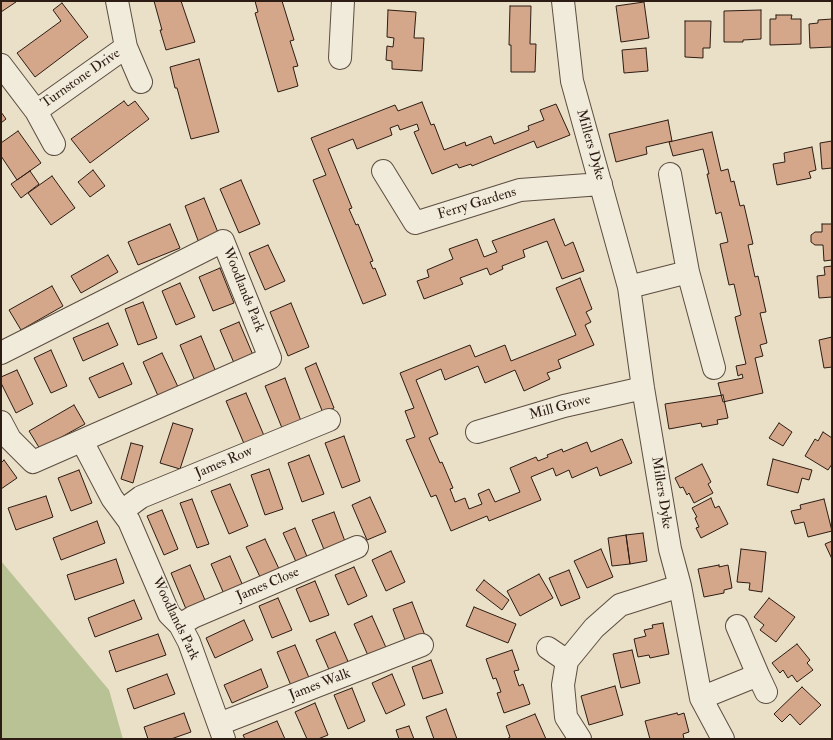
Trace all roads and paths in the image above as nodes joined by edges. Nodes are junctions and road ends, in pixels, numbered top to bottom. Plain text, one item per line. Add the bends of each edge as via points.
1 (118, 1) edge
2 (343, 1) edge
3 (563, 1) edge
4 (126, 47) junction
5 (340, 58) dead end
6 (1, 65) edge
7 (141, 82) dead end
8 (36, 111) junction
9 (54, 144) dead end
10 (383, 172) dead end
11 (670, 174) dead end
12 (600, 184) junction
13 (688, 272) junction
14 (628, 287) junction
15 (1, 353) edge
16 (714, 368) dead end
17 (643, 388) junction
18 (329, 420) dead end
19 (1, 422) edge
20 (475, 432) dead end
21 (82, 441) junction
22 (122, 511) junction
23 (357, 547) dead end
24 (680, 586) junction
25 (180, 625) junction
26 (737, 626) dead end
27 (422, 645) dead end
28 (548, 648) dead end
29 (567, 661) junction
30 (701, 698) junction
31 (221, 732) edge
32 (580, 739) edge
33 (723, 739) edge

1 - 4 street, Turnstone Drive
2 - 5 street
3 - 12 street, Millers Dyke via 572,81
4 - 7 street, Turnstone Drive
4 - 8 street, Turnstone Drive
6 - 8 street, Turnstone Drive
8 - 9 street, Turnstone Drive
10 - 12 street, Ferry Gardens via 415,223 520,190
11 - 13 street
12 - 14 street, Millers Dyke
13 - 14 street
13 - 16 street
14 - 17 street, Millers Dyke
15 - 21 street, Woodlands Park via 223,241 270,358
17 - 20 street, Mill Grove via 564,406
17 - 24 street, Millers Dyke via 670,549
18 - 22 street, James Row via 141,498
19 - 21 street, Woodlands Park via 10,439 33,462
21 - 22 street, Woodlands Park via 112,498
22 - 25 street, Woodlands Park via 129,521 169,614
23 - 25 street, James Close via 193,617
24 - 29 street via 620,605 594,628
24 - 30 street, Millers Dyke
25 - 31 street, Woodlands Park via 189,642
26 - 30 street via 762,684
27 - 31 street, James Walk
28 - 29 street
29 - 32 street via 563,686 566,717
30 - 33 street, Millers Dyke

